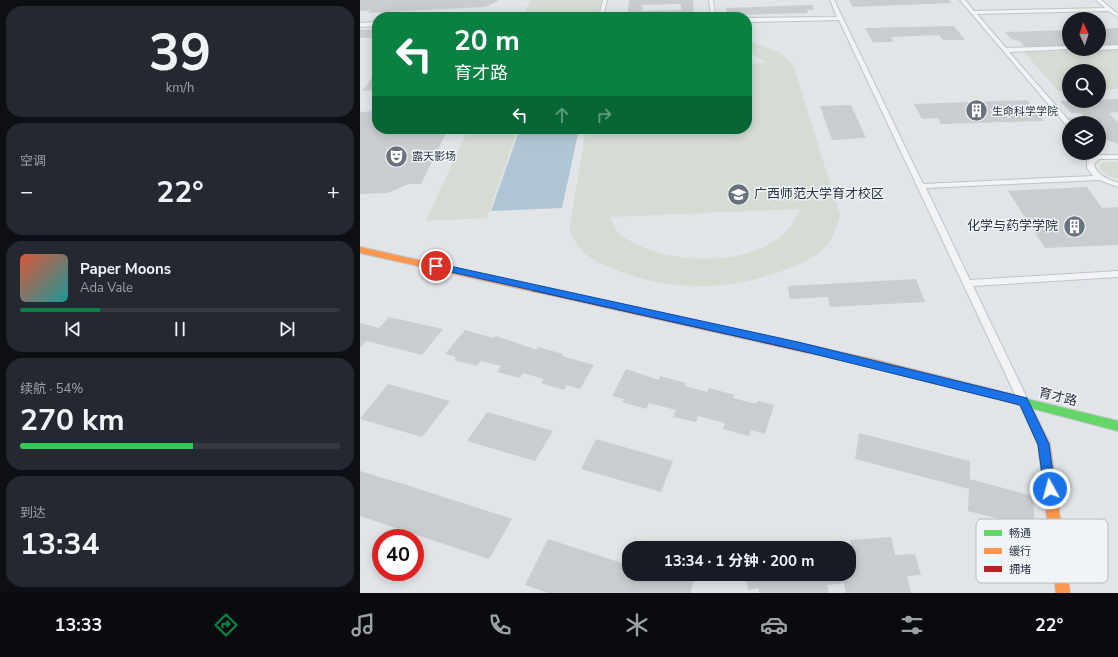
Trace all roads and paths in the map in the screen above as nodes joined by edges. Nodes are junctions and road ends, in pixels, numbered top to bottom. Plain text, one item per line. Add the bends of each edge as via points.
1 (605, 0) edge
2 (712, 0) edge
3 (832, 0) edge
4 (962, 0) edge
5 (1098, 0) edge
6 (1110, 9) junction
7 (602, 12) edge
8 (713, 12) edge
9 (973, 13) junction
10 (1118, 16) edge
11 (841, 18) junction
12 (752, 20) edge
13 (372, 24) edge
14 (360, 25) edge
15 (1118, 47) edge
16 (1062, 48) edge
17 (1106, 48) edge
18 (1005, 50) junction
19 (1062, 117) edge
20 (1106, 156) edge
21 (1118, 157) edge
22 (1092, 160) edge
23 (1100, 178) junction
24 (1118, 184) edge
25 (922, 186) junction
26 (360, 250) edge
27 (1118, 274) edge
28 (968, 283) junction
29 (1023, 401) junction
30 (1118, 426) edge
31 (1054, 519) edge
32 (1062, 583) edge
33 (1063, 593) edge

1 - 7 lane
2 - 8 lane
3 - 11 lane
4 - 9 lane
5 - 6 lane
6 - 9 lane
6 - 10 lane
9 - 18 lane
11 - 12 lane
11 - 25 lane
13 - 14 lane
15 - 17 lane
16 - 18 lane
18 - 19 lane
20 - 21 lane
22 - 23 lane via 1090,168
23 - 24 lane
23 - 25 lane
25 - 28 lane
26 - 29 main road, 育才路 via 798,346
27 - 28 lane
28 - 29 lane
29 - 30 main road, 育才路
29 - 31 main road via 1044,444
32 - 33 main road

